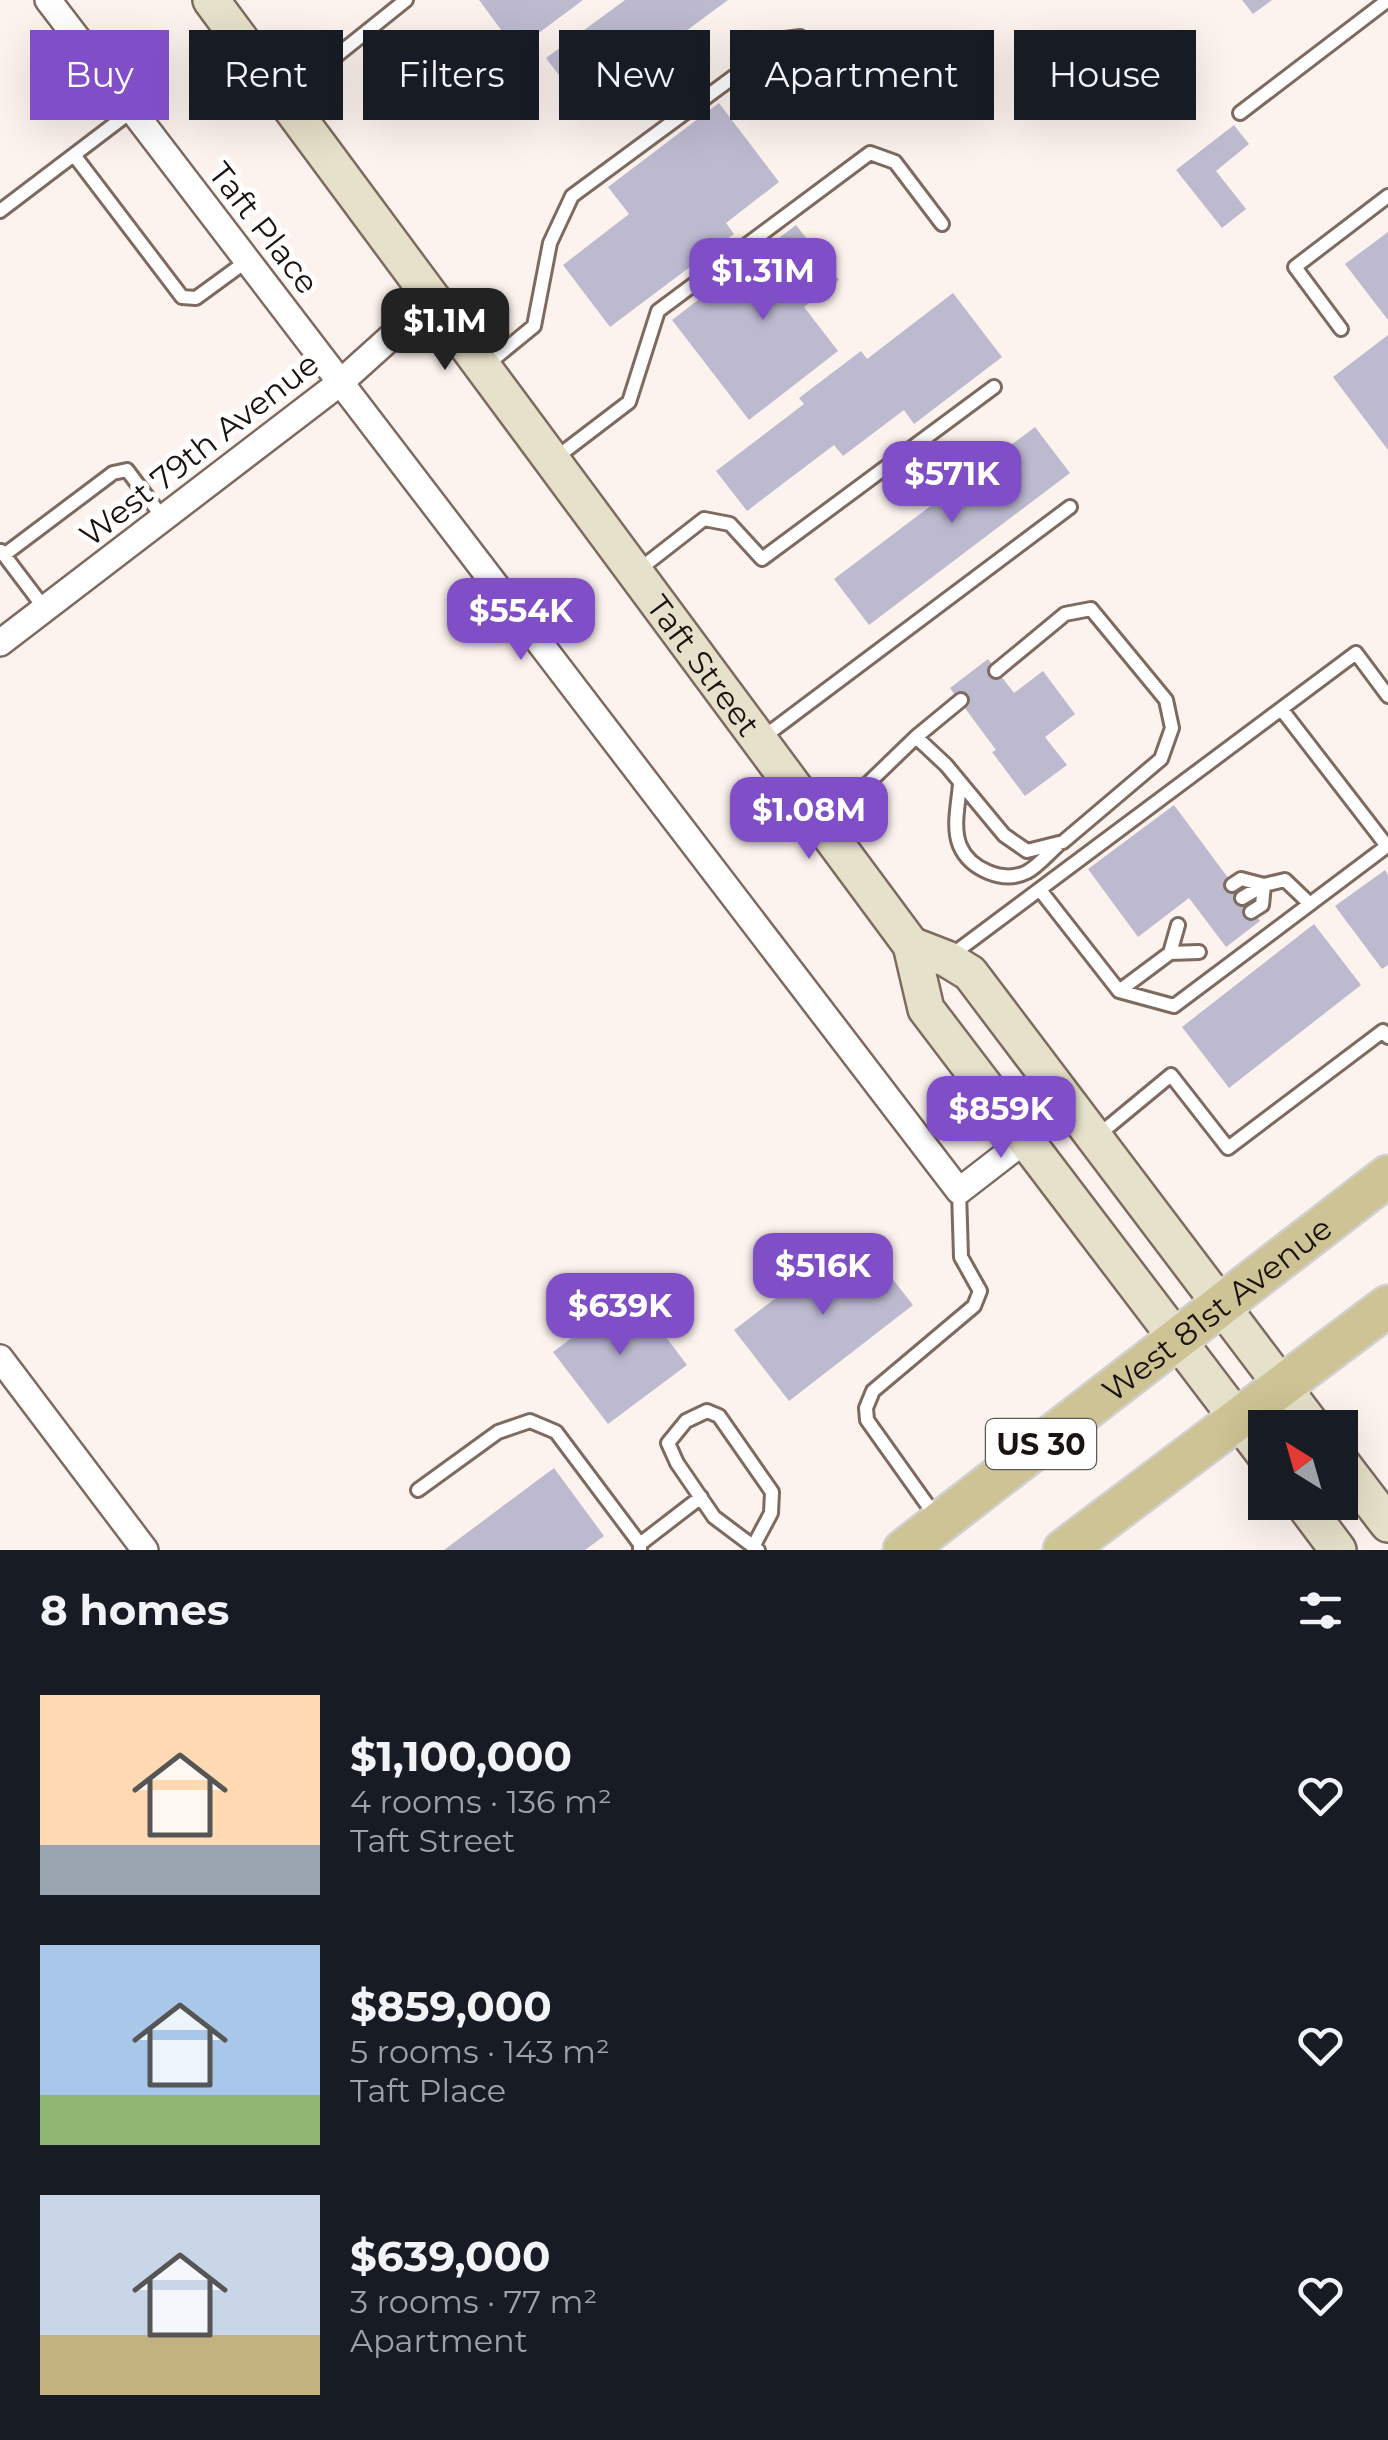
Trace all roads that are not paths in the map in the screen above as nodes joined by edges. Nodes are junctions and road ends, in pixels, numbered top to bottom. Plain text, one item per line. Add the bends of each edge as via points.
1 (48, 0) edge
2 (406, 0) edge
3 (1388, 0) edge
4 (220, 7) edge
5 (71, 30) edge
6 (236, 30) edge
7 (343, 50) edge
8 (730, 80) edge
9 (1240, 113) dead end
10 (120, 120) edge
11 (141, 120) edge
12 (299, 120) edge
13 (74, 155) junction
14 (1388, 196) edge
15 (0, 211) edge
16 (942, 224) dead end
17 (248, 260) junction
18 (432, 301) junction
19 (1342, 329) dead end
20 (482, 368) junction
21 (341, 382) junction
22 (994, 387) dead end
23 (551, 462) junction
24 (1070, 507) dead end
25 (163, 518) junction
26 (2, 552) edge
27 (634, 573) junction
28 (44, 608) junction
29 (0, 642) edge
30 (996, 671) dead end
31 (1388, 696) edge
32 (961, 700) dead end
33 (1282, 710) junction
34 (916, 737) junction
35 (759, 740) junction
36 (960, 783) junction
37 (823, 826) junction
38 (1063, 842) junction
39 (1388, 846) edge
40 (1232, 885) dead end
41 (1264, 885) junction
42 (1040, 890) junction
43 (1242, 898) dead end
44 (1310, 904) junction
45 (1252, 912) dead end
46 (1178, 925) dead end
47 (1189, 938) dead end
48 (911, 945) junction
49 (1199, 952) dead end
50 (1170, 953) junction
51 (947, 958) junction
52 (1119, 991) junction
53 (1388, 1038) edge
54 (1096, 1138) junction
55 (1025, 1140) junction
56 (1388, 1176) edge
57 (959, 1191) junction
58 (1220, 1304) junction
59 (1388, 1306) edge
60 (1176, 1337) junction
61 (0, 1358) edge
62 (1282, 1384) junction
63 (1301, 1410) edge
64 (1237, 1418) junction
65 (1248, 1433) edge
66 (1358, 1485) edge
67 (418, 1490) dead end
68 (701, 1498) junction
69 (1316, 1520) edge
70 (940, 1524) junction
71 (1388, 1524) edge
72 (640, 1547) edge
73 (756, 1548) edge
74 (145, 1550) edge
75 (904, 1550) edge
76 (1064, 1550) edge
77 (1338, 1550) edge

1 - 5 street, Taft Place
2 - 7 lane
3 - 9 lane
4 - 6 main road, Taft Street
8 - 20 lane via 572,196 550,243 534,326
10 - 13 lane
11 - 17 street, Taft Place
12 - 18 main road, Taft Street
13 - 15 lane
13 - 17 lane via 182,296 196,298
14 - 19 lane via 1295,267
16 - 23 lane via 895,162 870,153 658,311 629,402
17 - 21 street, Taft Place
18 - 20 main road, Taft Street
18 - 21 street, West 79th Avenue
20 - 23 main road, Taft Street
21 - 25 street, West 79th Avenue
21 - 57 street, Taft Place
22 - 27 lane via 762,559 730,524 704,519
23 - 27 main road, Taft Street
24 - 35 lane
25 - 26 lane via 126,470
25 - 28 street, West 79th Avenue
26 - 28 lane
27 - 35 main road, Taft Street
28 - 29 street, West 79th Avenue
30 - 38 lane via 1065,614 1091,609 1166,700 1172,728 1162,760
31 - 33 lane via 1356,653
32 - 34 lane
33 - 39 lane
33 - 42 lane
34 - 36 lane
34 - 37 lane
35 - 37 main road, Taft Street
36 - 38 lane via 1026,851
36 - 38 lane via 960,844 985,872 1026,872
37 - 48 main road, Taft Street
39 - 44 lane
40 - 41 lane via 1241,879
41 - 43 lane
41 - 44 lane via 1285,880
41 - 45 lane via 1262,905
42 - 51 lane
42 - 52 lane
44 - 52 lane via 1174,1006
46 - 50 lane
47 - 50 lane
48 - 51 main road
48 - 55 main road, Taft Street via 926,1009
49 - 50 lane
50 - 52 lane
51 - 54 main road via 970,973
53 - 54 lane via 1384,1031 1228,1148 1172,1074
54 - 58 main road
55 - 57 street
55 - 60 main road, Taft Street
56 - 58 main road, West 81st Avenue / US 30
57 - 70 lane via 961,1256 980,1291 974,1306 873,1391 866,1408 867,1420
58 - 60 main road, West 81st Avenue / US 30
58 - 62 main road
59 - 62 main road, US 30
60 - 64 main road, Taft Street
60 - 70 main road, West 81st Avenue / US 30
61 - 74 street
62 - 63 main road
62 - 64 main road, US 30
64 - 65 main road, Taft Street
64 - 76 main road, US 30
66 - 71 main road
67 - 72 lane via 498,1432 530,1421 556,1432
68 - 72 lane
68 - 73 lane via 714,1517
68 - 73 lane via 668,1443 686,1421 707,1412 719,1416 772,1492
69 - 77 main road
70 - 75 main road, West 81st Avenue / US 30

